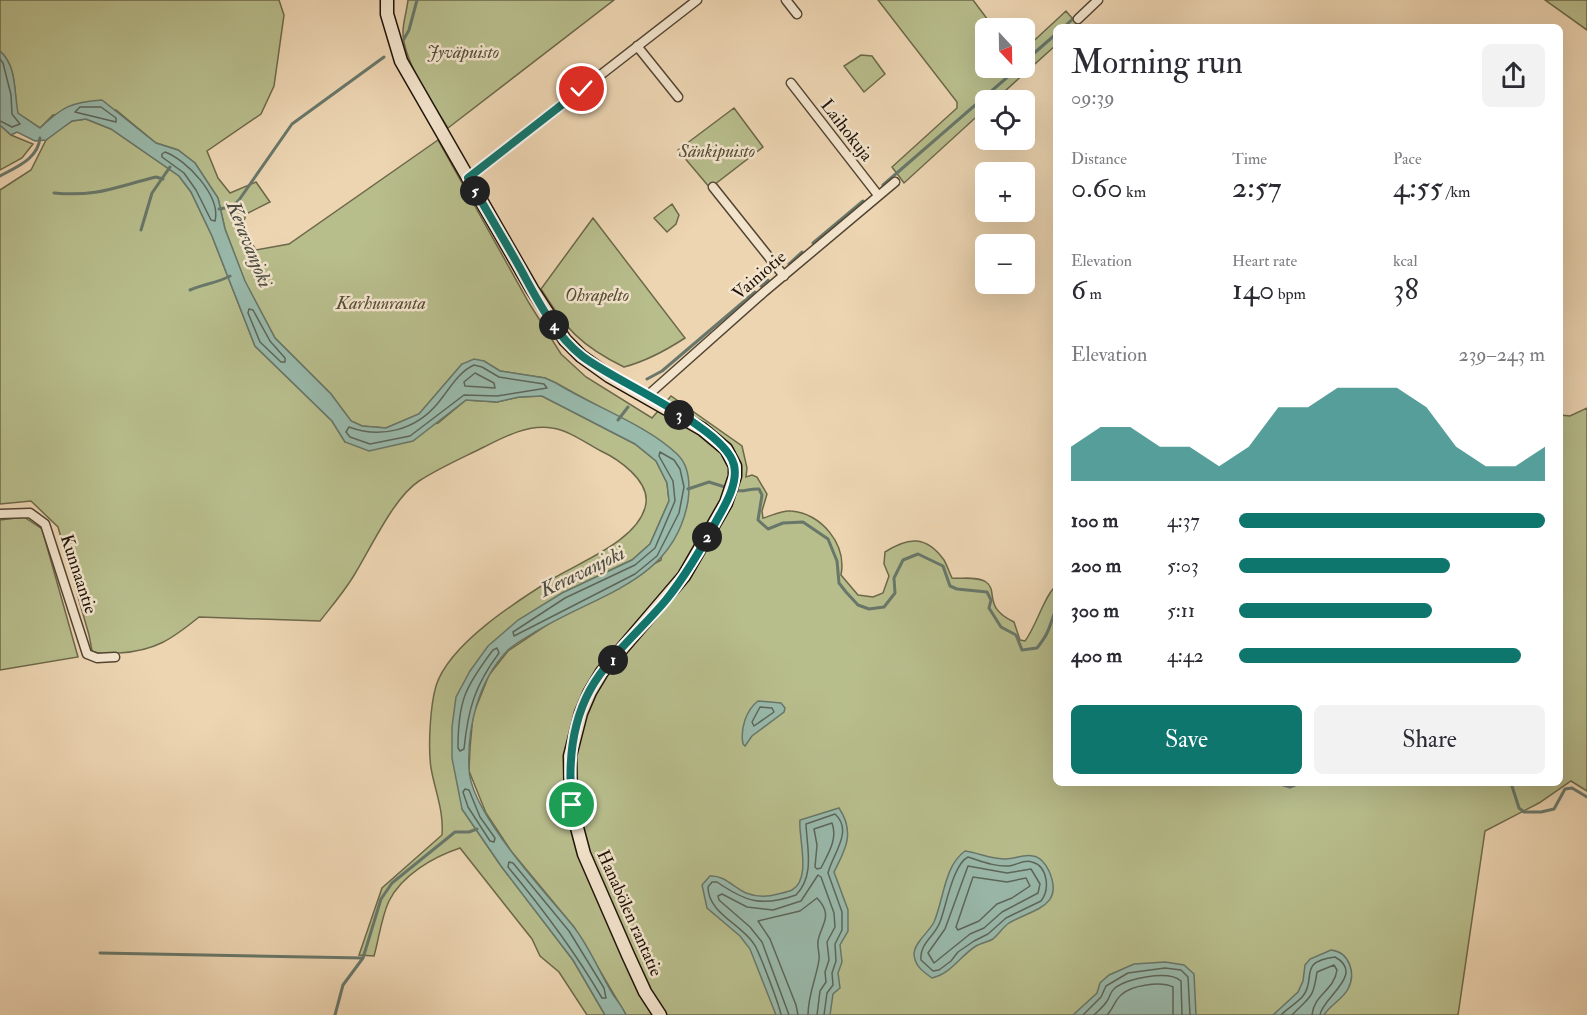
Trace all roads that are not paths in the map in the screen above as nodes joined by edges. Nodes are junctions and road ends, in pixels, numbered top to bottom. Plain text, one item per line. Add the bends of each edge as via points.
1 (387, 0) edge
2 (697, 0) edge
3 (786, 0) edge
4 (1098, 0) edge
5 (797, 14) dead end
6 (1078, 20) dead end
7 (638, 46) junction
8 (791, 83) dead end
9 (678, 97) dead end
10 (468, 178) junction
11 (895, 182) dead end
12 (712, 187) dead end
13 (878, 195) junction
14 (784, 276) junction
15 (647, 396) junction
16 (0, 514) edge
17 (115, 657) dead end
18 (660, 1015) edge

1 - 10 street, Hanabölen rantatie via 387,14 401,61
2 - 7 street
3 - 5 street
4 - 6 street
7 - 9 street
7 - 10 street
8 - 13 street, Laihokuja
10 - 15 street, Hanabölen rantatie via 565,340 609,376
11 - 13 street, Vainiotie
12 - 14 street
13 - 14 street, Vainiotie
14 - 15 street, Vainiotie
15 - 18 street, Hanabölen rantatie via 718,441 732,459 735,472 726,502 684,576 602,672 590,692 570,756 572,805 584,854 645,992
16 - 17 street, Kunnaantie via 30,513 45,524 87,654 96,658

